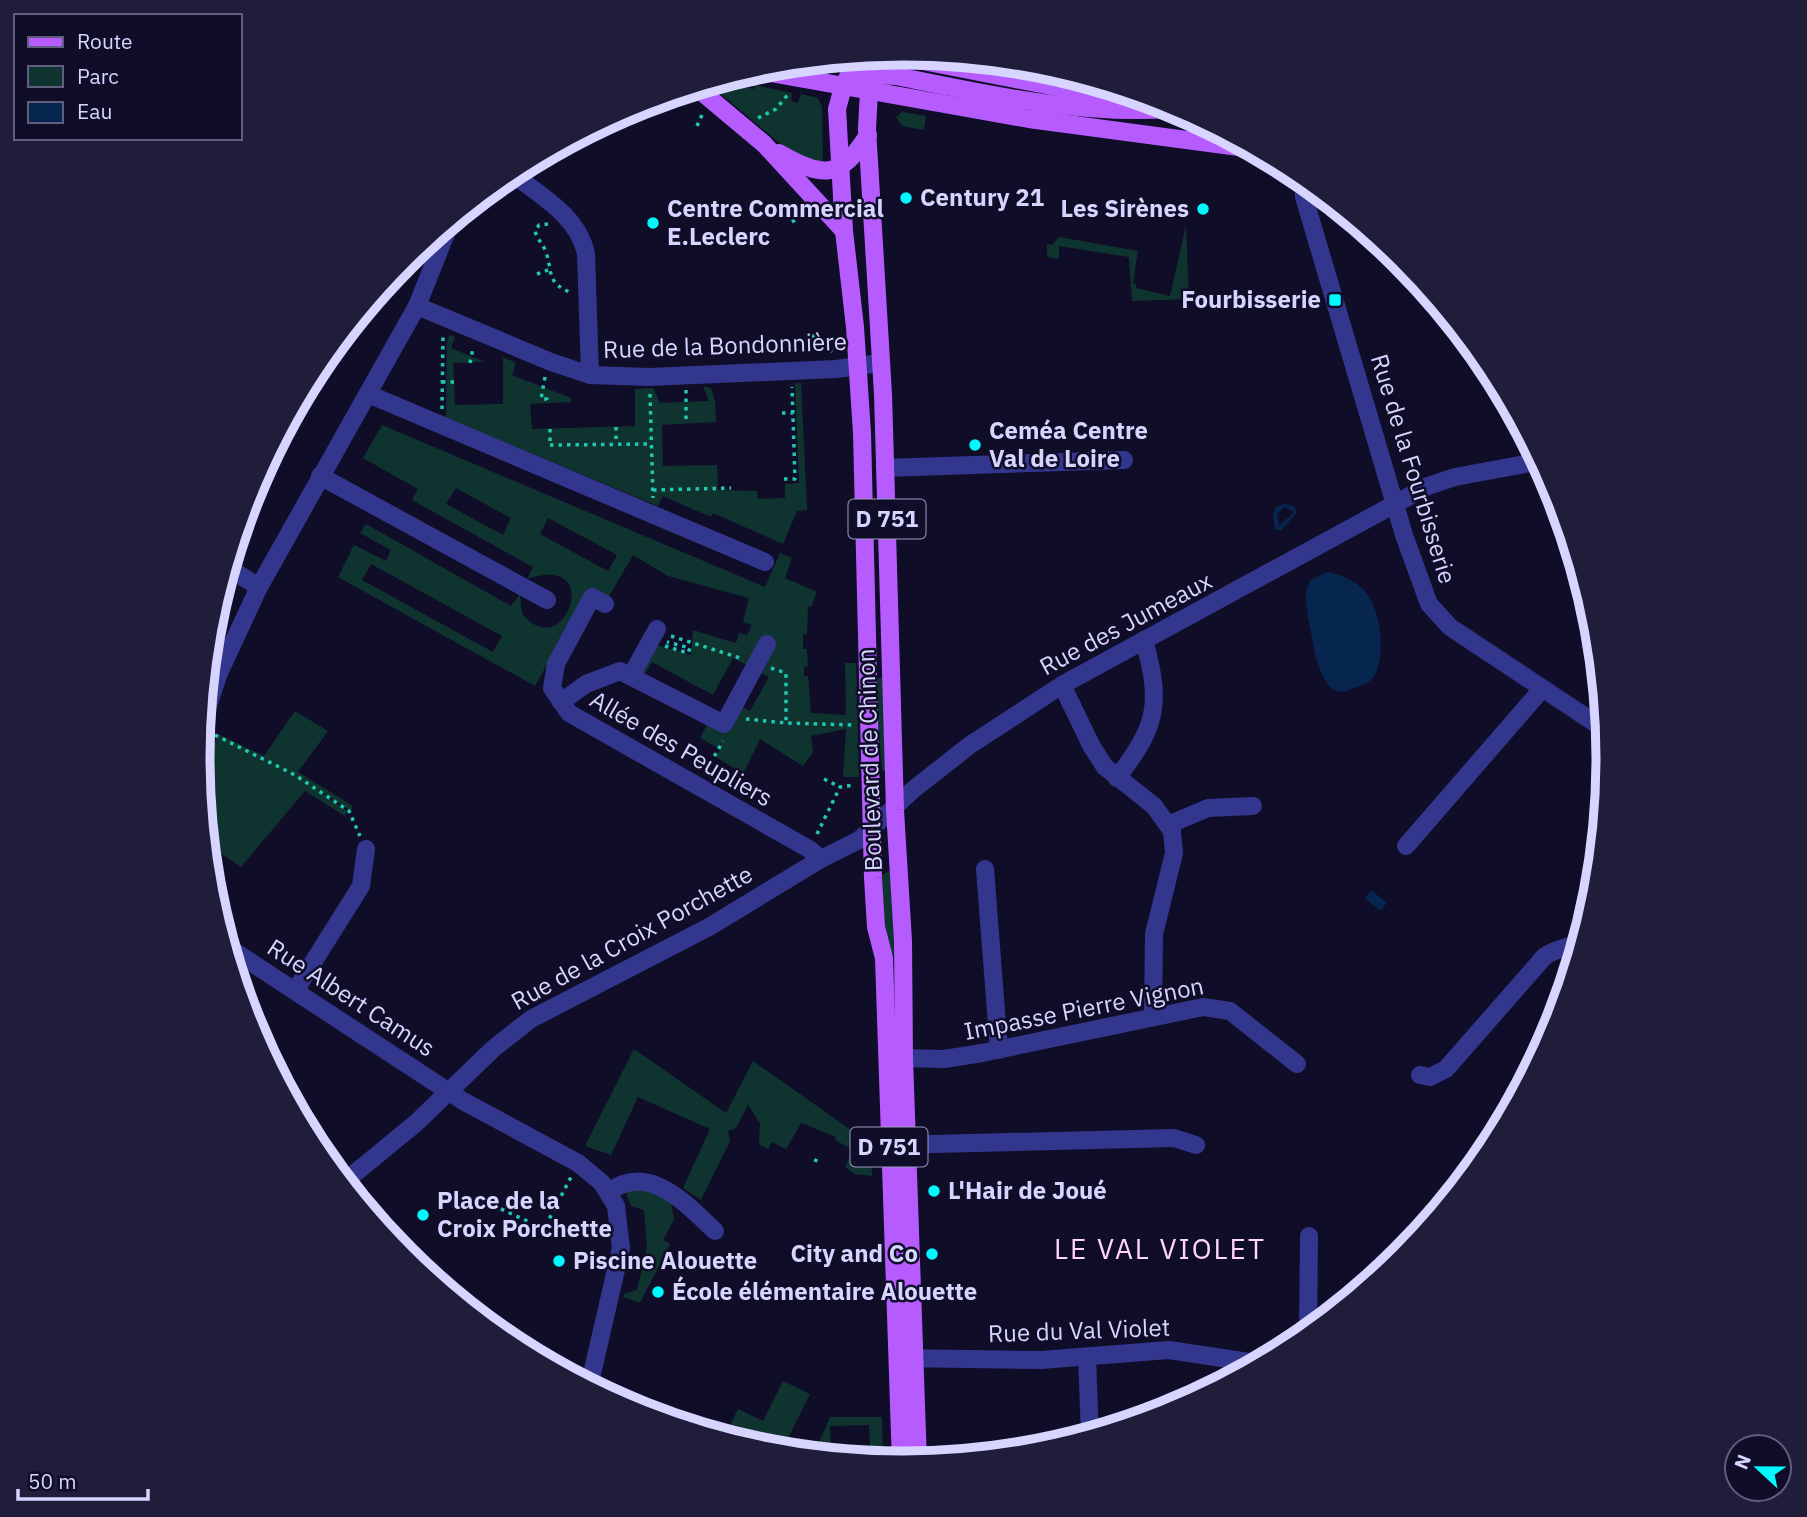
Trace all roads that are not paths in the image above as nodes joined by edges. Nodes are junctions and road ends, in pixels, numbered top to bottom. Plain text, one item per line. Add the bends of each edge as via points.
1 (855, 66) edge
2 (863, 66) edge
3 (948, 66) edge
4 (783, 76) edge
5 (868, 84) junction
6 (843, 87) junction
7 (705, 94) edge
8 (1118, 99) edge
9 (1150, 111) edge
10 (867, 135) junction
11 (764, 144) junction
12 (1227, 145) edge
13 (841, 167) junction
14 (521, 180) edge
15 (1304, 193) edge
16 (844, 231) junction
17 (443, 239) edge
18 (416, 306) junction
19 (880, 363) junction
20 (850, 367) junction
21 (590, 375) junction
22 (368, 394) junction
23 (1124, 460) dead end
24 (1531, 463) edge
25 (885, 468) junction
26 (320, 476) junction
27 (1396, 504) junction
28 (765, 562) dead end
29 (235, 572) edge
30 (259, 587) junction
31 (547, 600) dead end
32 (605, 604) dead end
33 (657, 629) dead end
34 (1144, 640) junction
35 (767, 643) dead end
36 (632, 674) junction
37 (1062, 685) junction
38 (1542, 689) junction
39 (213, 699) edge
40 (561, 702) junction
41 (1596, 724) edge
42 (1117, 778) junction
43 (1253, 806) dead end
44 (895, 810) junction
45 (1170, 824) junction
46 (872, 831) junction
47 (1406, 846) dead end
48 (366, 849) road end
49 (821, 859) junction
50 (985, 869) dead end
51 (1572, 945) edge
52 (238, 954) edge
53 (295, 991) junction
54 (1153, 1017) junction
55 (999, 1050) junction
56 (904, 1058) junction
57 (1297, 1064) dead end
58 (1420, 1075) dead end
59 (449, 1091) junction
60 (908, 1144) junction
61 (889, 1145) junction
62 (1196, 1145) dead end
63 (350, 1177) edge
64 (609, 1192) junction
65 (715, 1231) dead end
66 (1309, 1236) dead end
67 (1308, 1322) edge
68 (1087, 1357) junction
69 (905, 1358) junction
70 (1242, 1363) edge
71 (591, 1378) edge
72 (1090, 1427) edge
73 (901, 1452) edge
74 (917, 1452) edge

1 - 6 main road, Boulevard de Chinon / D 751
2 - 5 main road, Boulevard de Chinon / D 751
3 - 8 main road
4 - 6 main road
5 - 6 main road
5 - 9 main road via 896,76 1047,103
5 - 10 main road, Boulevard de Chinon / D 751
5 - 12 main road via 1043,121
6 - 13 main road, Boulevard de Chinon / D 751 via 838,109
7 - 11 main road
10 - 13 main road
10 - 19 main road, Boulevard de Chinon / D 751
11 - 13 main road via 819,173
11 - 16 main road
13 - 16 main road, Boulevard de Chinon / D 751
14 - 21 street via 566,216 586,254
15 - 27 street, Rue de la Fourbisserie
16 - 20 main road, Boulevard de Chinon / D 751
17 - 18 street
18 - 21 street, Rue de la Bondonnière
18 - 22 street
19 - 20 street, Rue de la Bondonnière
19 - 25 main road, Boulevard de Chinon / D 751
20 - 21 street, Rue de la Bondonnière via 649,377
20 - 46 main road, Boulevard de Chinon / D 751 via 869,647
22 - 26 street
22 - 28 street
23 - 25 street
24 - 27 street, Rue des Jumeaux via 1455,477
25 - 44 main road, Boulevard de Chinon / D 751
26 - 30 street
26 - 31 street
27 - 34 street, Rue des Jumeaux
27 - 38 street, Rue de la Fourbisserie via 1424,592 1437,615
29 - 30 street
30 - 39 street via 219,673
32 - 40 street, Allée des Peupliers via 592,597 556,664 552,688
33 - 36 street
34 - 37 street, Rue des Jumeaux
34 - 42 street via 1153,674 1154,714 1142,745
35 - 36 street via 724,724
36 - 40 street via 620,671 586,684
37 - 42 street via 1092,747
37 - 44 street, Rue des Jumeaux via 970,745
38 - 41 street, Rue de la Fourbisserie
38 - 47 street
40 - 49 street, Allée des Peupliers via 569,713
42 - 45 street
43 - 45 street via 1208,808
44 - 46 street, Rue de la Croix Porchette
44 - 56 main road, Boulevard de Chinon / D 751
45 - 54 street via 1174,853 1154,934
46 - 49 street, Rue de la Croix Porchette
46 - 61 main road, Boulevard de Chinon / D 751 via 876,928 884,958
48 - 53 street via 361,886
49 - 59 street, Rue de la Croix Porchette via 709,927 531,1019
50 - 55 street
51 - 58 street via 1544,957 1447,1069 1430,1077
52 - 53 street, Rue Albert Camus
53 - 59 street, Rue Albert Camus
54 - 55 street, Impasse Pierre Vignon
54 - 57 street, Impasse Pierre Vignon via 1203,1007 1230,1011
55 - 56 street, Impasse Pierre Vignon via 944,1059
56 - 60 main road, Boulevard de Chinon / D 751
59 - 63 street, Rue de la Croix Porchette
59 - 64 street, Rue Albert Camus via 578,1163
60 - 61 street
60 - 62 street via 1174,1138
60 - 69 main road, Boulevard de Chinon / D 751
61 - 69 main road, Boulevard de Chinon / D 751
64 - 65 street via 621,1183 642,1179 676,1195
64 - 71 street via 616,1206 621,1248
66 - 67 street
68 - 69 street, Rue du Val Violet
68 - 70 street, Rue du Val Violet via 1169,1350
68 - 72 street
69 - 73 main road, Boulevard de Chinon / D 751
69 - 74 main road, Boulevard de Chinon / D 751

